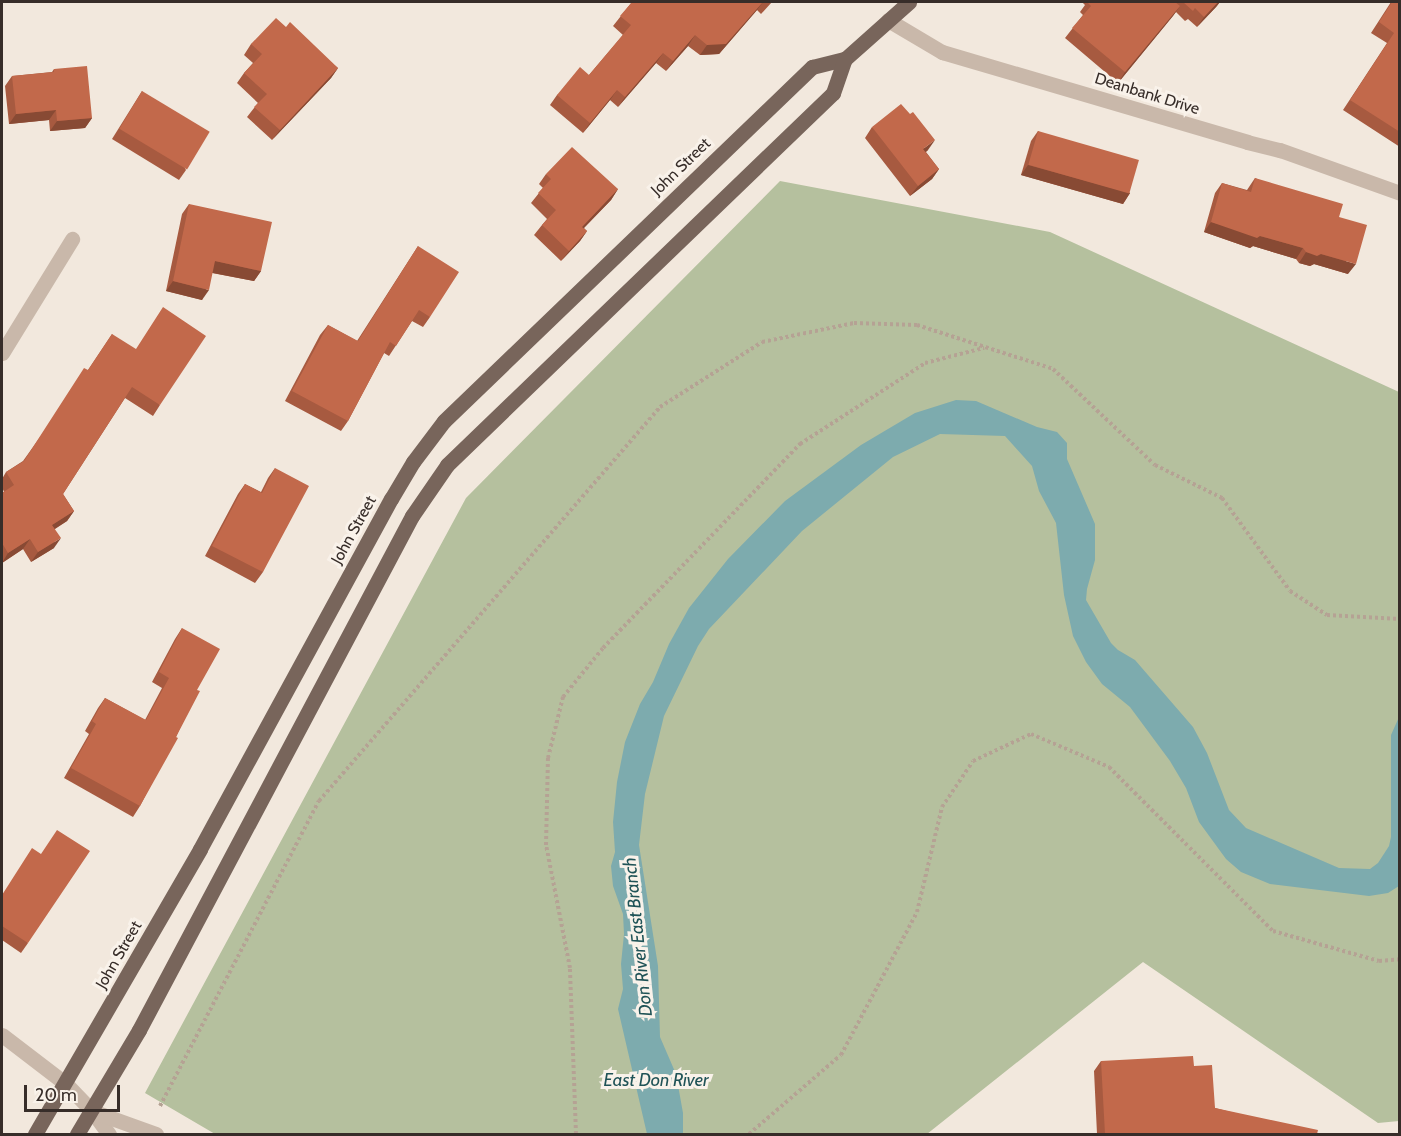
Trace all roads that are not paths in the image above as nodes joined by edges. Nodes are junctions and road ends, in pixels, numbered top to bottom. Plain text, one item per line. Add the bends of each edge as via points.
1 (909, 2) edge
2 (888, 20) junction
3 (845, 58) junction
4 (1400, 193) edge
5 (72, 240) dead end
6 (2, 353) edge
7 (2, 1035) edge
8 (66, 1084) junction
9 (92, 1111) junction
10 (35, 1134) edge
11 (77, 1134) edge
12 (109, 1134) edge
13 (156, 1134) edge

1 - 2 main road, John Street
2 - 3 main road, John Street
2 - 4 street, Deanbank Drive via 942,52 1280,150
3 - 8 main road, John Street via 812,67 444,421 425,446 391,499 200,849
3 - 9 main road, John Street via 833,93 447,465 412,516 139,1030
5 - 6 street
7 - 8 street
8 - 9 street
8 - 10 main road, John Street
9 - 11 main road, John Street
9 - 12 street
9 - 13 street

